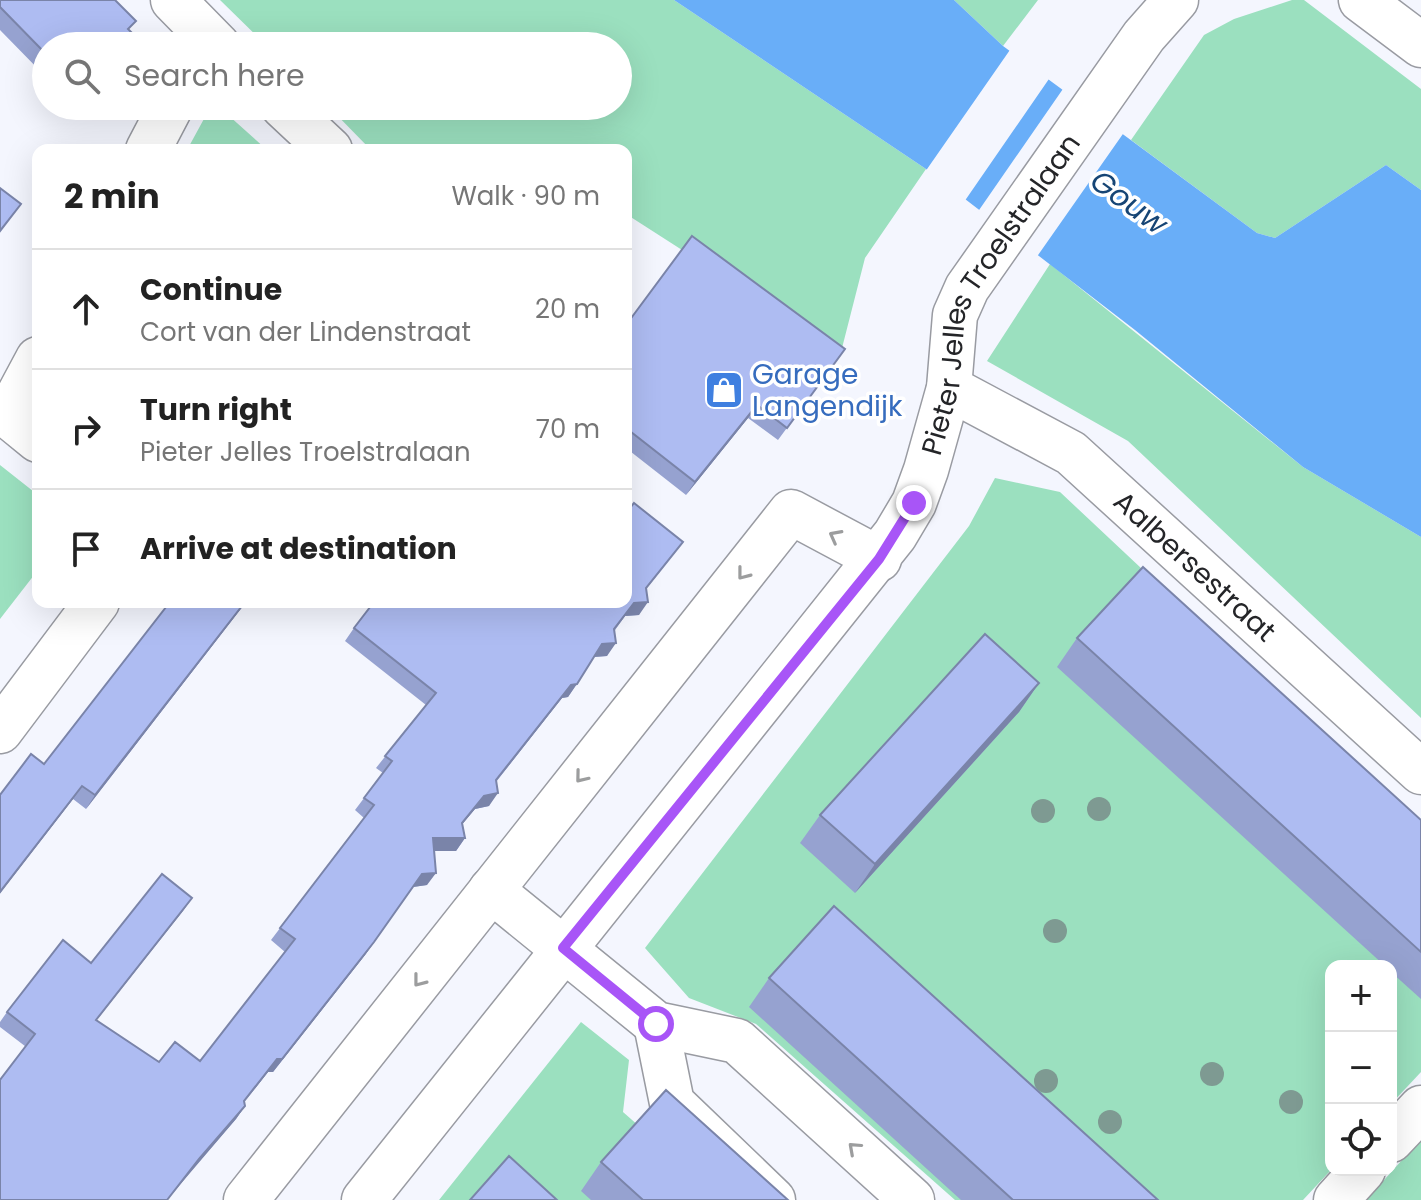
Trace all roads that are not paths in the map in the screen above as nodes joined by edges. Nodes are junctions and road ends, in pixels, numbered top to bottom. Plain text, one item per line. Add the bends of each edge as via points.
1 (173, 0) edge
2 (1176, 0) edge
3 (1361, 0) edge
4 (201, 32) edge
5 (1421, 45) edge
6 (164, 120) edge
7 (298, 120) edge
8 (151, 144) edge
9 (324, 144) edge
10 (32, 375) edge
11 (949, 388) junction
12 (15, 421) edge
13 (879, 559) junction
14 (92, 608) edge
15 (0, 731) edge
16 (1421, 772) edge
17 (491, 890) junction
18 (563, 948) junction
19 (656, 1024) junction
20 (1421, 1108) edge
21 (1397, 1134) edge
22 (1358, 1176) edge
23 (246, 1200) edge
24 (364, 1200) edge
25 (773, 1200) edge
26 (912, 1200) edge
27 (1336, 1200) edge

1 - 4 street
2 - 11 street, Pieter Jelles Troelstralaan via 1144,36 967,288 955,315
3 - 5 street
6 - 8 street
7 - 9 street
10 - 12 street
11 - 13 street, Pieter Jelles Troelstralaan via 914,503
11 - 16 street, Aalbersestraat via 1071,453
13 -> 17 street via 791,512
13 - 18 street, Pieter Jelles Troelstralaan
14 - 15 street
17 - 18 street
17 -> 23 street
18 - 19 street
18 - 24 street, Pieter Jelles Troelstralaan
19 - 25 street via 672,1103
26 -> 19 street via 737,1041
20 - 21 street
22 - 27 street

